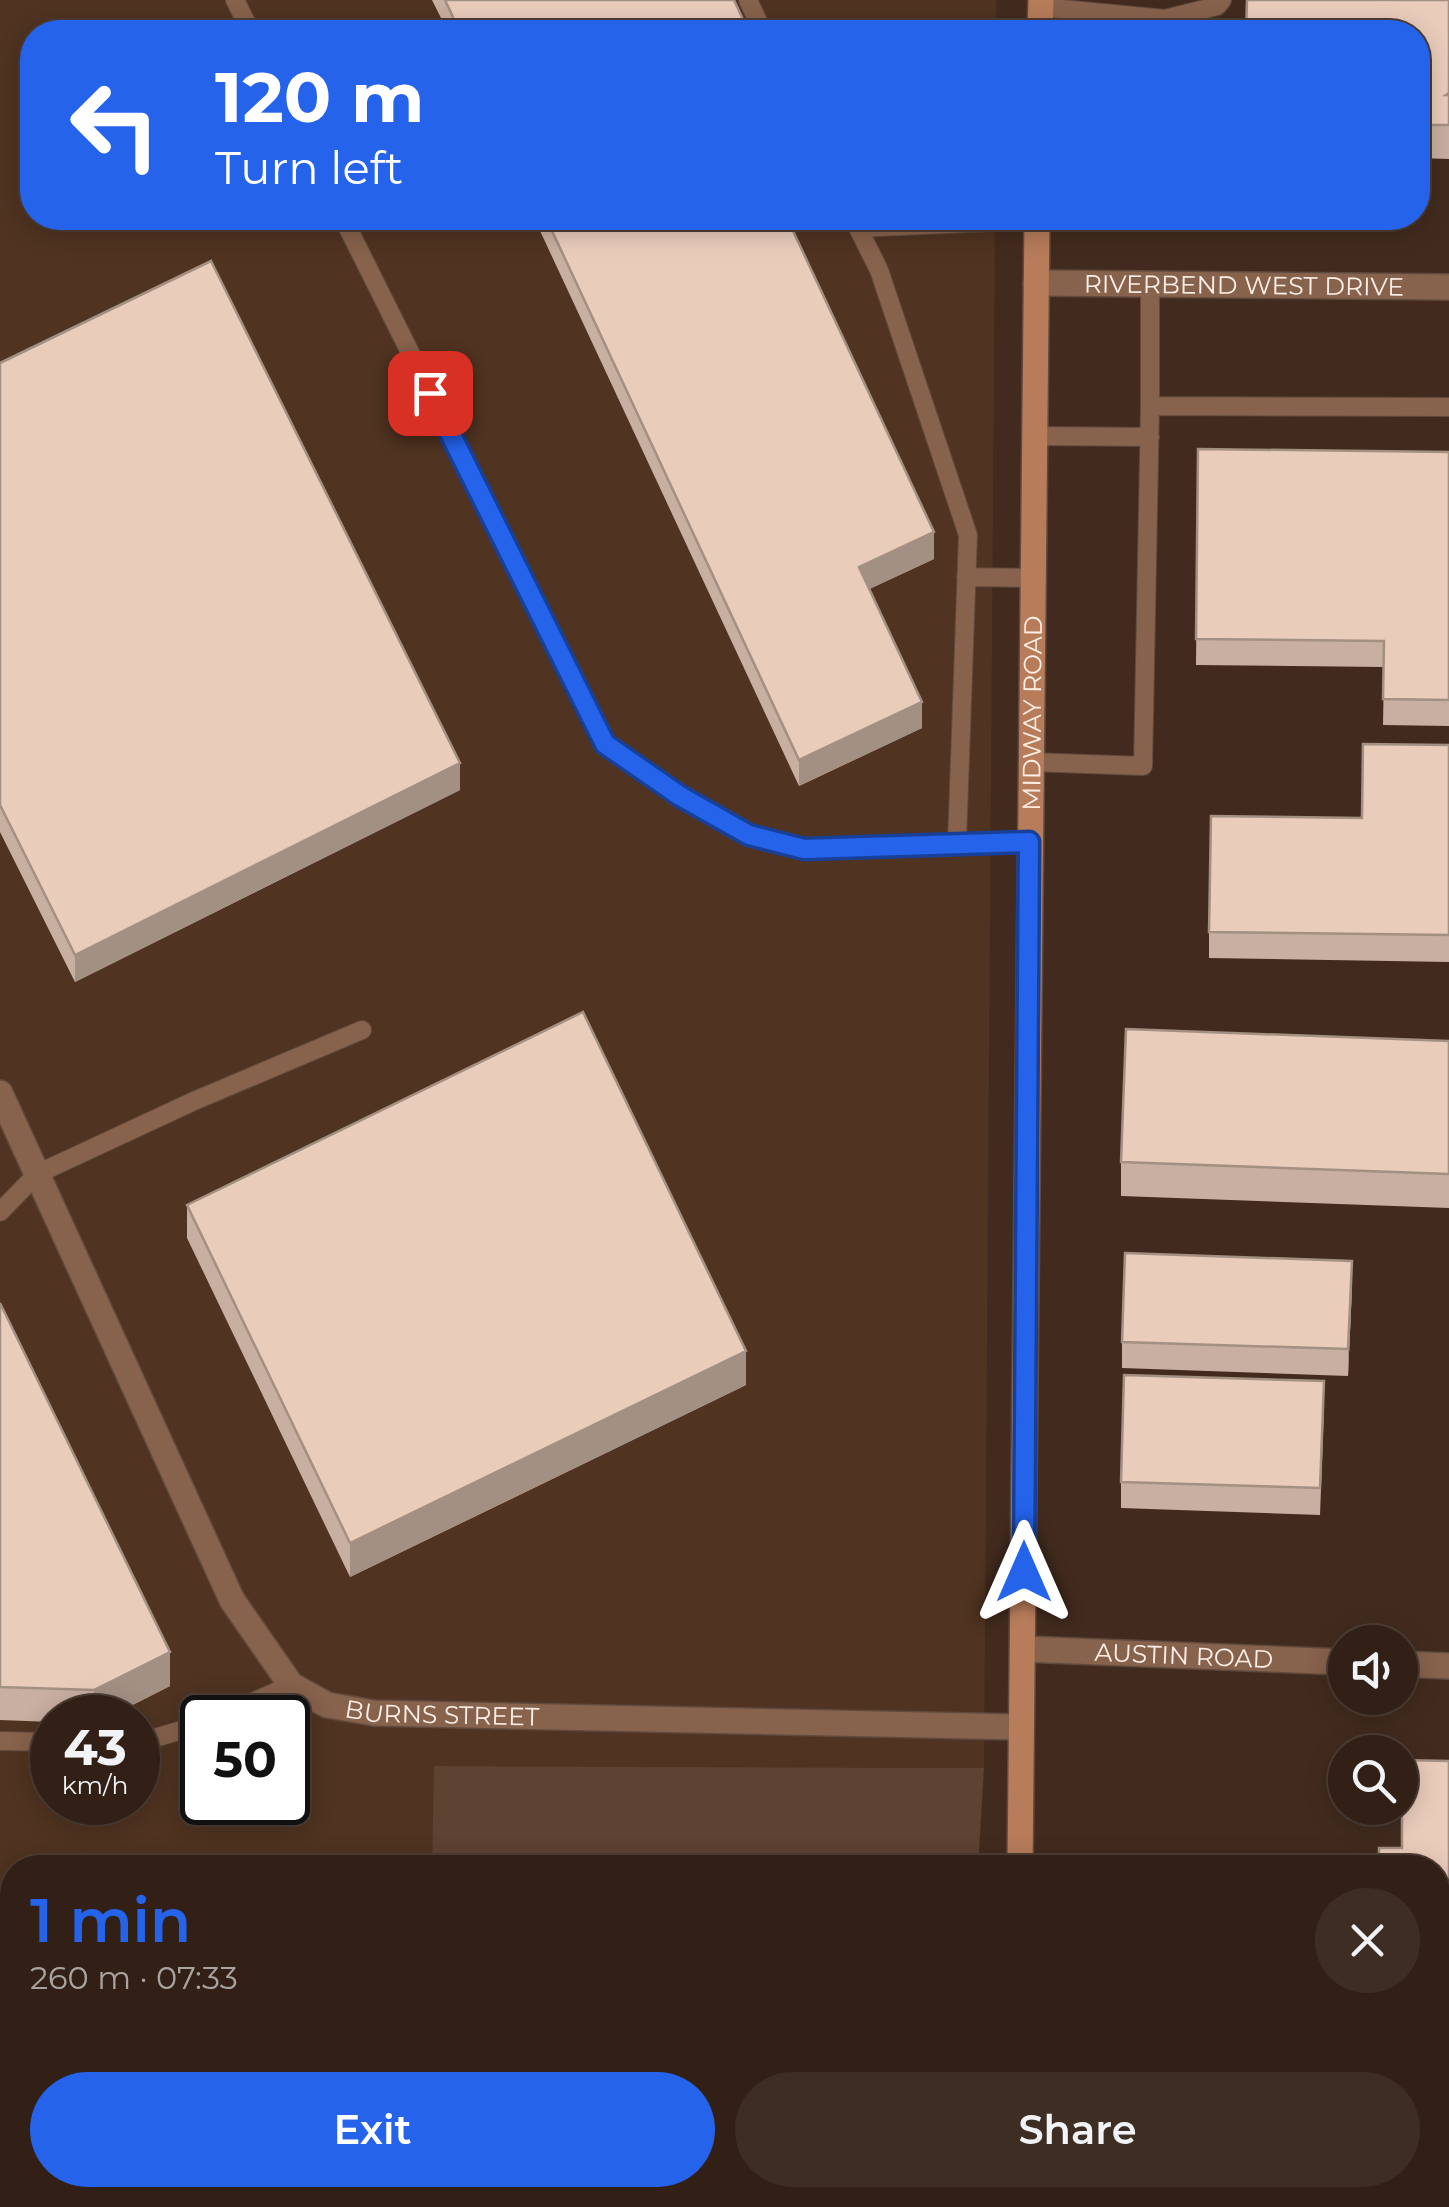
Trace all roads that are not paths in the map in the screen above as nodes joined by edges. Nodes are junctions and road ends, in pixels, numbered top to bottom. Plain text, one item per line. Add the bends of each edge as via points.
1 (1222, 0) edge
2 (1041, 13) edge
3 (349, 230) edge
4 (859, 230) edge
5 (1037, 230) edge
6 (1036, 283) junction
7 (1150, 284) junction
8 (1449, 287) edge
9 (1150, 406) junction
10 (1449, 407) edge
11 (1034, 436) junction
12 (1150, 436) junction
13 (966, 577) junction
14 (1032, 578) junction
15 (1030, 762) junction
16 (957, 842) junction
17 (1029, 842) junction
18 (362, 1030) dead end
19 (0, 1092) edge
20 (37, 1174) junction
21 (0, 1212) edge
22 (1024, 1649) junction
23 (1328, 1661) edge
24 (1418, 1665) edge
25 (1449, 1666) edge
26 (291, 1684) junction
27 (267, 1695) edge
28 (1021, 1728) junction
29 (0, 1741) edge
30 (30, 1742) edge
31 (1020, 1855) edge

1 - 2 lane via 1165,18
3 - 16 lane via 605,744 749,835 804,849
4 - 13 lane via 879,270 968,535
5 - 6 main road, MIDWAY ROAD
6 - 7 street, RIVERBEND WEST DRIVE
6 - 11 main road, MIDWAY ROAD
7 - 8 street, RIVERBEND WEST DRIVE
7 - 9 lane
9 - 10 lane
9 - 12 lane
11 - 12 lane
11 - 14 main road, MIDWAY ROAD
12 - 15 lane via 1143,766
13 - 14 lane
13 - 16 lane
14 - 15 main road, MIDWAY ROAD
15 - 17 main road, MIDWAY ROAD
16 - 17 lane
17 - 22 main road, MIDWAY ROAD
18 - 20 lane
19 - 20 street, BURNS STREET
20 - 21 lane
20 - 26 street, BURNS STREET via 232,1600
22 - 23 street, AUSTIN ROAD
22 - 28 main road, MIDWAY ROAD
24 - 25 street
26 - 27 lane
26 - 28 street, BURNS STREET via 327,1705 374,1713
28 - 31 main road, MIDWAY ROAD
29 - 30 lane

